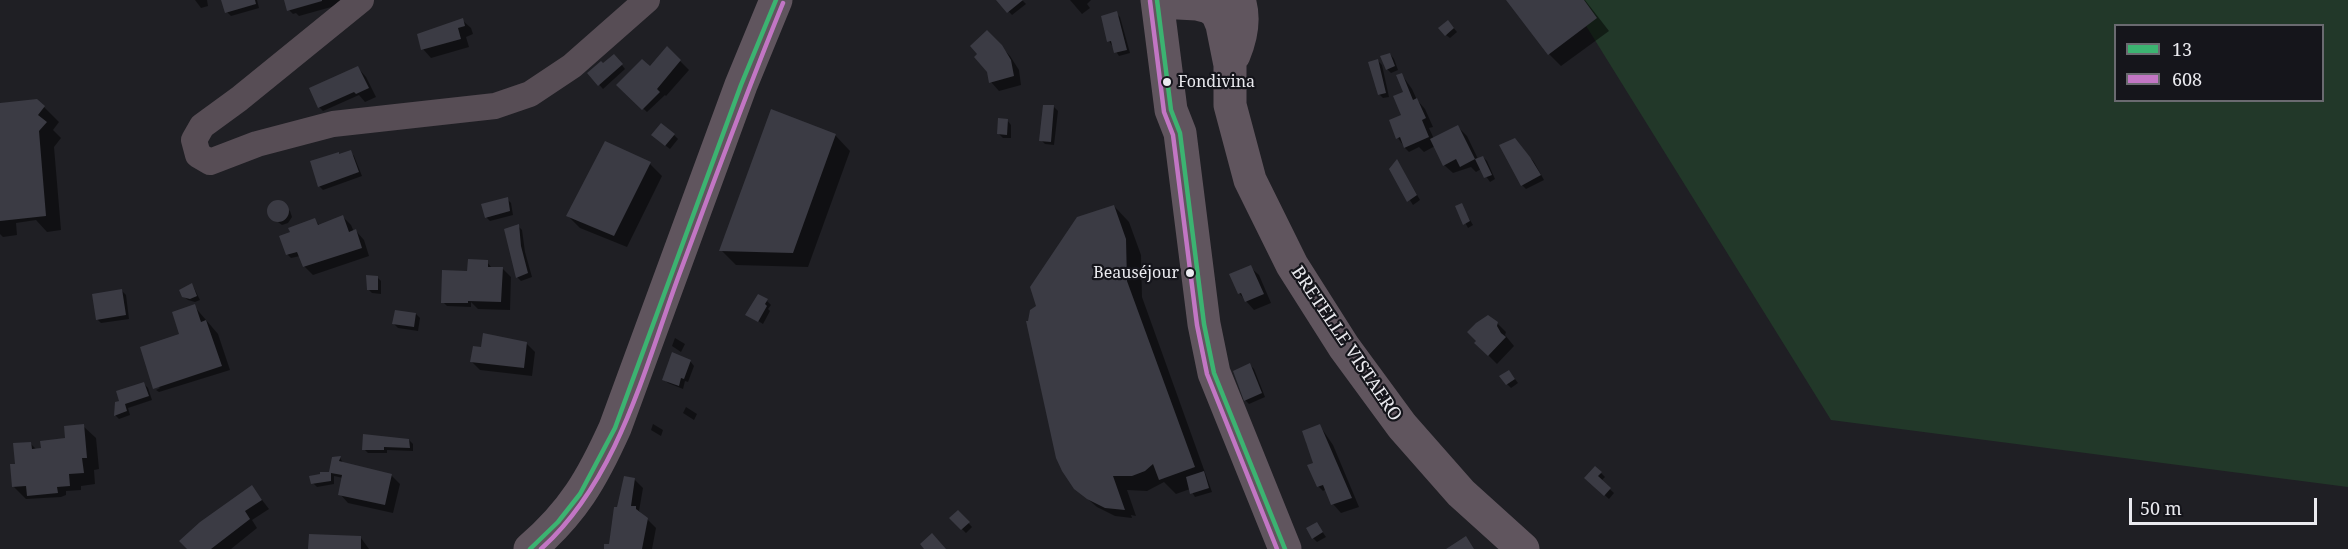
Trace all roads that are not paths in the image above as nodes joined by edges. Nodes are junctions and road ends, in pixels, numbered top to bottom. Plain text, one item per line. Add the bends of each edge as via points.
1 (361, 0) edge
2 (647, 0) edge
3 (776, 0) edge
4 (1239, 0) edge
5 (1172, 1) edge
6 (1230, 65) junction
7 (530, 549) edge
8 (1285, 549) edge
9 (1523, 549) edge

1 - 2 street via 202,126 194,140 198,155 210,162 257,144 333,124 495,106 530,94 572,66
3 - 7 main road via 597,469 571,509
4 - 6 main road, BRETELLE VISTAERO via 1240,42
5 - 6 main road, BRETELLE VISTAERO via 1209,7 1217,13
5 - 8 main road via 1185,107 1180,134 1201,303 1214,373
6 - 9 main road, BRETELLE VISTAERO via 1230,105 1250,180 1292,265 1344,347 1402,426 1461,493

